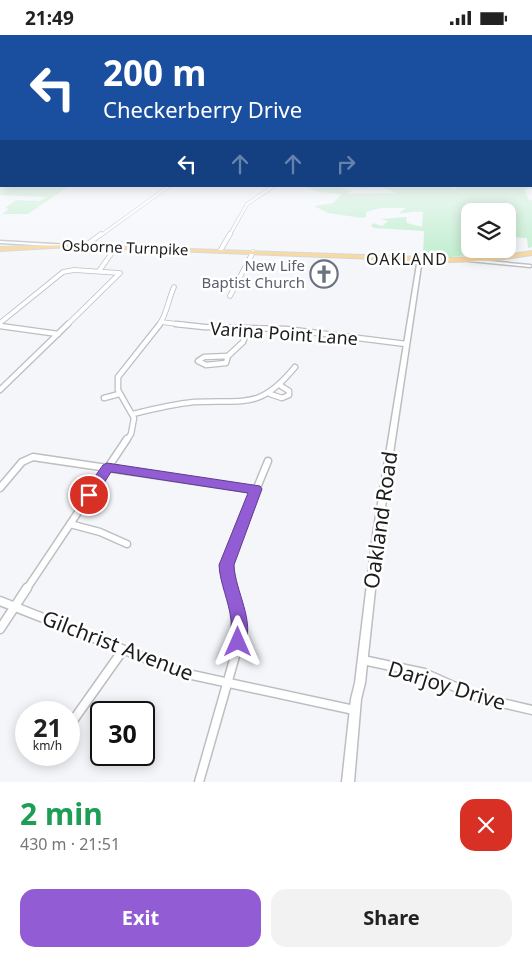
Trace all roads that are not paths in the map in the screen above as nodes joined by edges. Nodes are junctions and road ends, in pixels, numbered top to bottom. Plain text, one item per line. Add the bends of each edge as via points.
1 (148, 201) edge
2 (250, 201) edge
3 (0, 243) edge
4 (34, 245) junction
5 (85, 246) junction
6 (116, 247) junction
7 (7, 248) junction
8 (0, 249) edge
9 (220, 251) junction
10 (253, 252) junction
11 (532, 253) edge
12 (516, 256) edge
13 (501, 258) joint
14 (420, 259) junction
15 (489, 259) junction
16 (460, 260) junction
17 (508, 262) junction
18 (531, 266) edge
19 (99, 271) junction
20 (174, 287) dead end
21 (230, 296) dead end
22 (162, 322) junction
23 (0, 325) edge
24 (248, 329) junction
25 (58, 334) junction
26 (406, 344) junction
27 (228, 356) junction
28 (295, 367) dead end
29 (281, 386) junction
30 (0, 390) edge
31 (119, 394) junction
32 (270, 394) junction
33 (104, 398) dead end
34 (133, 413) junction
35 (268, 461) dead end
36 (107, 467) junction
37 (0, 488) edge
38 (256, 489) junction
39 (70, 524) junction
40 (127, 544) dead end
41 (0, 601) edge
42 (15, 606) junction
43 (0, 629) edge
44 (124, 650) junction
45 (362, 660) junction
46 (227, 684) junction
47 (354, 709) junction
48 (532, 710) edge
49 (80, 711) edge
50 (200, 782) edge
51 (348, 782) edge

1 - 5 street
2 - 9 street
3 - 4 street
3 - 7 street via 8,244
4 - 5 main road, Osborne Turnpike
4 - 7 main road, Osborne Turnpike
5 - 6 main road, Osborne Turnpike
6 - 9 main road, Osborne Turnpike
6 - 19 street
7 - 8 main road, Osborne Turnpike
9 - 10 main road, Osborne Turnpike
10 - 14 main road, Osborne Turnpike
10 - 21 street
11 - 12 main road, Osborne Turnpike
13 - 15 main road, Osborne Turnpike
13 - 17 street
14 - 16 main road, Osborne Turnpike
14 - 26 street, Oakland Road
15 - 16 main road, Osborne Turnpike
15 - 17 street
16 - 18 street
17 - 18 street
19 - 23 street via 65,271
19 - 25 street via 120,273
20 - 22 street
22 - 24 street, Varina Point Lane
22 - 31 street via 122,369 116,384
23 - 25 street
24 - 26 street, Varina Point Lane via 292,330
24 - 27 street via 243,342
25 - 30 street
26 - 45 street, Oakland Road via 377,534
27 - 27 street via 223,364 206,365 198,361 204,357
28 - 29 street
29 - 32 street
29 - 32 street via 289,391 289,395 282,398
31 - 33 street
31 - 34 street
32 - 34 street via 240,403 187,403
34 - 36 street via 134,425 130,434
35 - 38 street
36 - 37 street via 28,458
36 - 38 street
36 - 39 street
38 - 46 street via 227,565 227,577 240,626
39 - 40 street
39 - 42 street
41 - 42 street, Gilchrist Avenue
42 - 43 street
42 - 44 street, Gilchrist Avenue
44 - 46 street, Gilchrist Avenue via 184,673
44 - 49 street
45 - 47 street, Oakland Road
45 - 48 street, Darjoy Drive via 424,673 480,698
46 - 47 street, Gilchrist Avenue
46 - 50 street
47 - 51 street, Oakland Road

